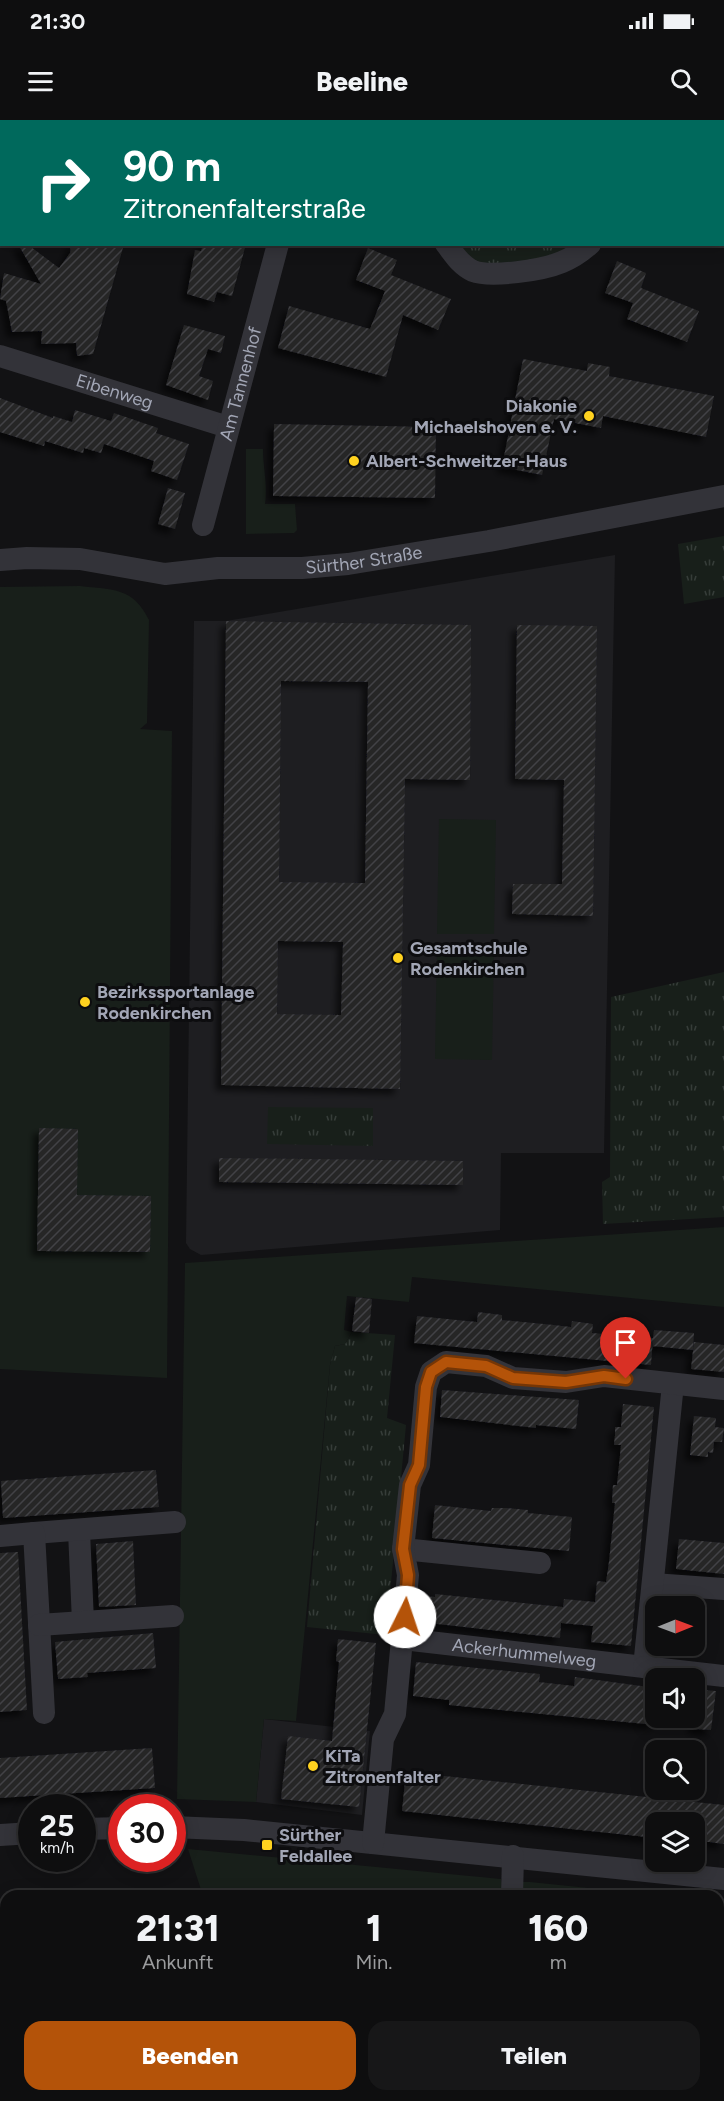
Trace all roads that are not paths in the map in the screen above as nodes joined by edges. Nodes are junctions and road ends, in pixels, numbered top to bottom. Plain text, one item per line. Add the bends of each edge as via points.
1 (277, 246) edge
2 (448, 246) edge
3 (587, 246) edge
4 (0, 357) edge
5 (228, 427) junction
6 (724, 496) edge
7 (203, 525) dead end
8 (0, 561) edge
9 (673, 1384) junction
10 (724, 1389) edge
11 (175, 1522) dead end
12 (78, 1531) junction
13 (34, 1533) junction
14 (0, 1536) edge
15 (403, 1549) junction
16 (540, 1563) dead end
17 (653, 1584) junction
18 (724, 1589) edge
19 (173, 1616) dead end
20 (83, 1622) junction
21 (39, 1625) junction
22 (403, 1639) junction
23 (644, 1668) junction
24 (724, 1676) edge
25 (44, 1713) dead end
26 (186, 1828) edge
27 (18, 1834) edge
28 (0, 1835) edge
29 (373, 1843) junction
30 (513, 1856) junction
31 (724, 1879) edge
32 (512, 1890) edge

1 - 5 street, Am Tannenhof
2 - 3 street via 475,272 522,271 561,263
4 - 5 street, Eibenweg
5 - 7 street, Am Tannenhof
6 - 8 street, Sürther Straße via 489,541 337,565 218,568 165,574 80,559
9 - 10 street
9 - 15 street via 604,1376 566,1382 513,1378 486,1366 446,1362 431,1372 426,1387 419,1465 410,1485
9 - 17 street
11 - 12 street
12 - 13 street
12 - 20 street
13 - 14 street
13 - 21 street
15 - 16 street
15 - 22 street via 408,1575
17 - 18 street
17 - 23 street
19 - 20 street
20 - 21 street
21 - 25 street
22 - 23 street, Ackerhummelweg
22 - 29 street via 395,1714 383,1739
23 - 24 street, Ackerhummelweg
26 - 29 street
27 - 28 street
29 - 30 street
30 - 31 street
30 - 32 street

